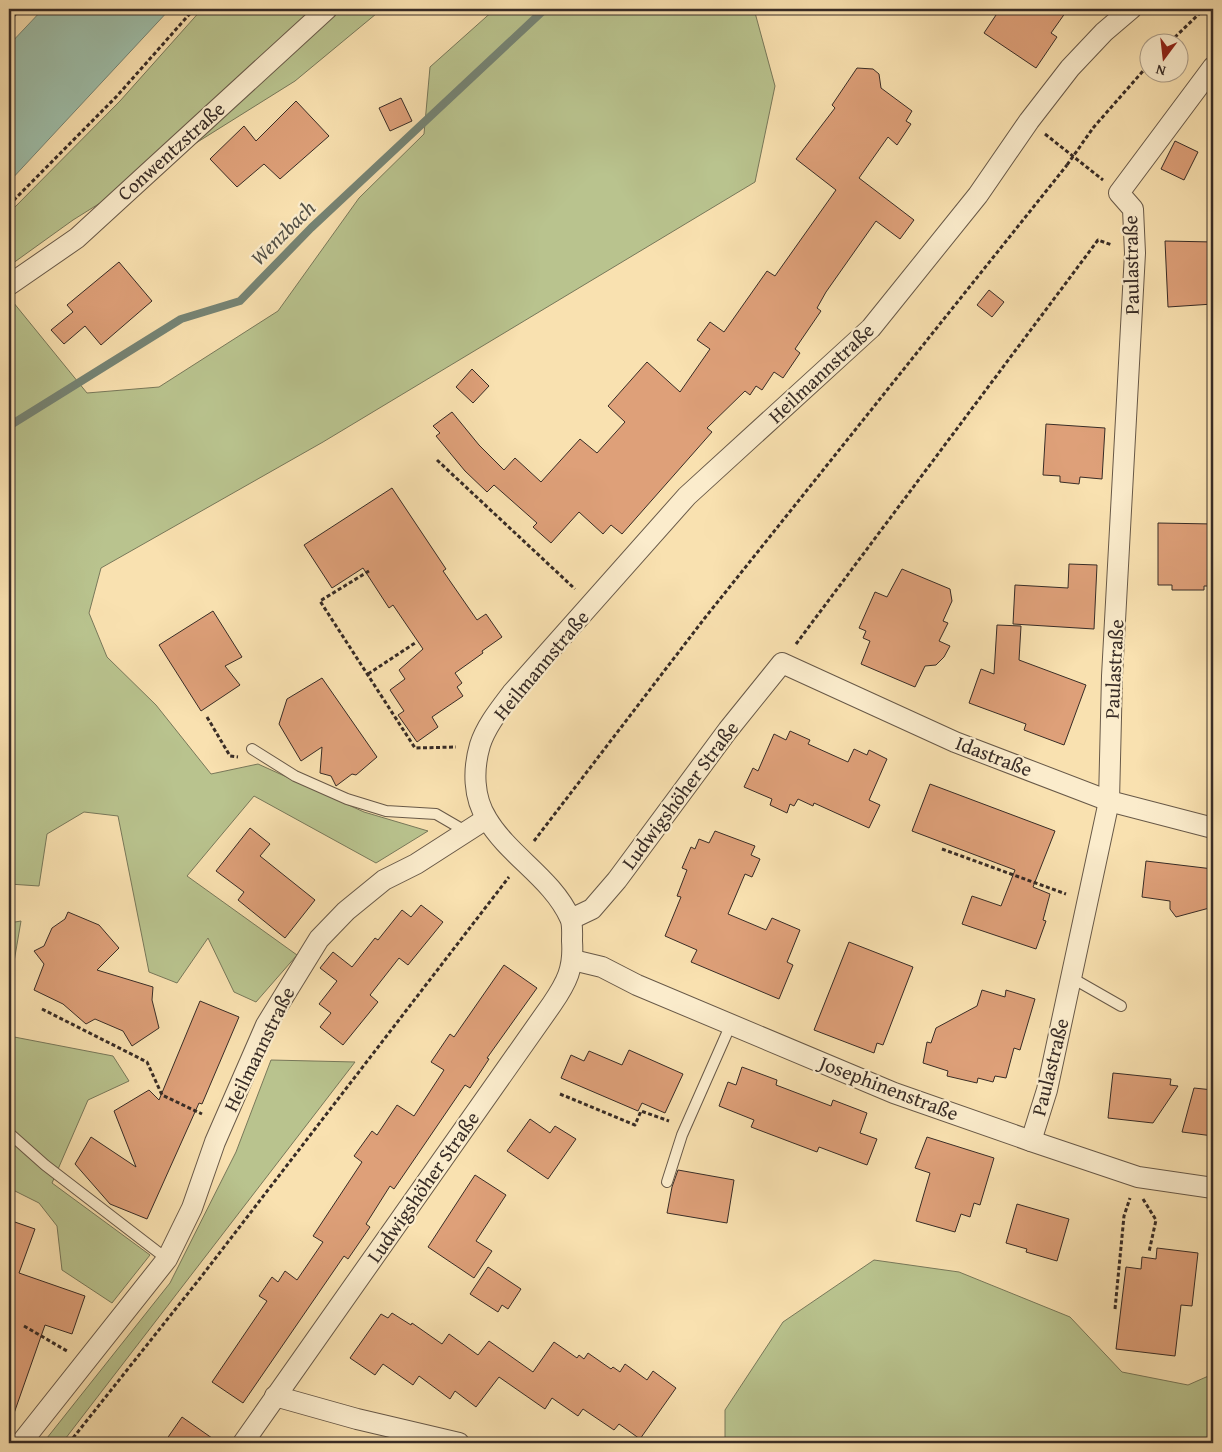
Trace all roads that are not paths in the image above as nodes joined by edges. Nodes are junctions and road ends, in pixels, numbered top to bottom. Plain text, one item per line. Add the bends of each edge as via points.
1 (327, 9) edge
2 (1131, 9) edge
3 (1213, 68) edge
4 (9, 285) edge
5 (782, 662) joint
6 (252, 749) dead end
7 (1108, 801) junction
8 (486, 819) junction
9 (1213, 828) edge
10 (468, 832) junction
11 (570, 919) junction
12 (573, 960) junction
13 (1072, 978) junction
14 (1120, 1006) dead end
15 (730, 1024) junction
16 (9, 1133) edge
17 (1031, 1141) junction
18 (667, 1182) dead end
19 (1213, 1188) edge
20 (168, 1259) junction
21 (276, 1396) junction
22 (21, 1443) edge
23 (243, 1443) edge
24 (459, 1443) edge

1 - 4 street, Conwentzstraße via 76,238
2 - 8 street, Heilmannstraße via 1070,68 978,194 871,328 687,496 512,693 492,720 480,746 475,784
3 - 7 street, Paulastraße via 1119,193 1133,209 1135,253
5 - 7 street, Idastraße via 954,742
5 - 11 street, Ludwigshöher Straße via 617,880 592,909
6 - 10 lane via 295,776 347,799 386,811 436,814
7 - 9 street, Idastraße
7 - 13 street, Paulastraße
8 - 10 street, Heilmannstraße
8 - 11 street, Ludwigshöher Straße via 547,884
10 - 20 street, Heilmannstraße via 384,880 346,911 319,939 266,1025
11 - 12 street, Ludwigshöher Straße
12 - 15 street, Josephinenstraße via 602,967
12 - 21 street, Ludwigshöher Straße via 557,997
13 - 14 lane
13 - 17 street, Paulastraße via 1047,1090
15 - 17 street, Josephinenstraße via 894,1093
15 - 18 lane via 682,1135
16 - 20 lane via 45,1165
17 - 19 street, Josephinenstraße via 1138,1176
20 - 22 street, Heilmannstraße
21 - 23 street, Ludwigshöher Straße
21 - 24 street

